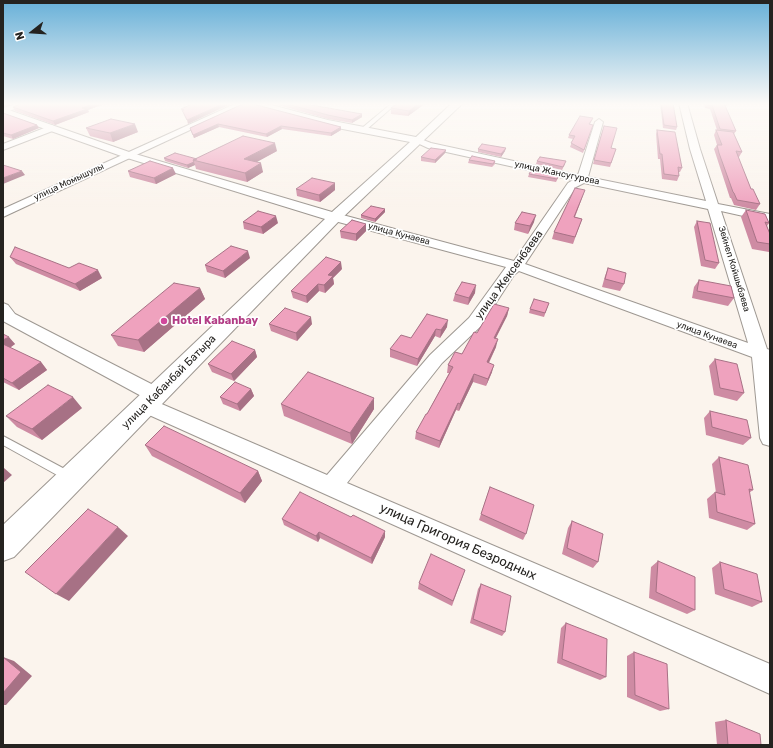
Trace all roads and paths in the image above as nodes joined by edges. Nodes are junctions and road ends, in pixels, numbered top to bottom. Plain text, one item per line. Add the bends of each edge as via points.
1 (26, 138) edge
2 (80, 138) edge
3 (166, 138) edge
4 (408, 138) edge
5 (422, 138) edge
6 (594, 138) edge
7 (692, 138) edge
8 (418, 142) junction
9 (3, 147) edge
10 (128, 155) junction
11 (582, 179) junction
12 (714, 207) junction
13 (3, 213) edge
14 (335, 217) junction
15 (770, 218) edge
16 (518, 266) junction
17 (3, 308) edge
18 (765, 355) edge
19 (150, 400) junction
20 (770, 438) edge
21 (3, 440) edge
22 (71, 478) junction
23 (331, 486) junction
24 (3, 546) edge
25 (770, 679) edge

1 - 9 street
2 - 10 street, улица Кунаева
3 - 10 street, улица Момышулы
4 - 8 street, улица Жансугурова
5 - 8 street, улица Кабанбай Батыра
6 - 11 street
7 - 12 street, Зейнеп Койшыбаева
8 - 11 street, улица Жансугурова
8 - 14 street, улица Кабанбай Батыра
10 - 13 street, улица Момышулы
10 - 14 street, улица Кунаева
11 - 12 street, улица Жансугурова
11 - 16 street, улица Жексенбаева via 572,185
12 - 15 street, улица Жансугурова
12 - 18 street, Зейнеп Койшыбаева
14 - 16 street, улица Кунаева
14 - 19 street, улица Кабанбай Батыра
16 - 18 street, улица Кунаева
16 - 23 street, улица Жексенбаева via 509,272 475,322 436,359
17 - 19 street, улица Григория Безродных via 9,318
18 - 20 street, Зейнеп Койшыбаева
19 - 22 street, улица Кабанбай Батыра
19 - 23 street, улица Григория Безродных
21 - 22 lane
22 - 24 street, улица Кабанбай Батыра
23 - 25 street, улица Григория Безродных

